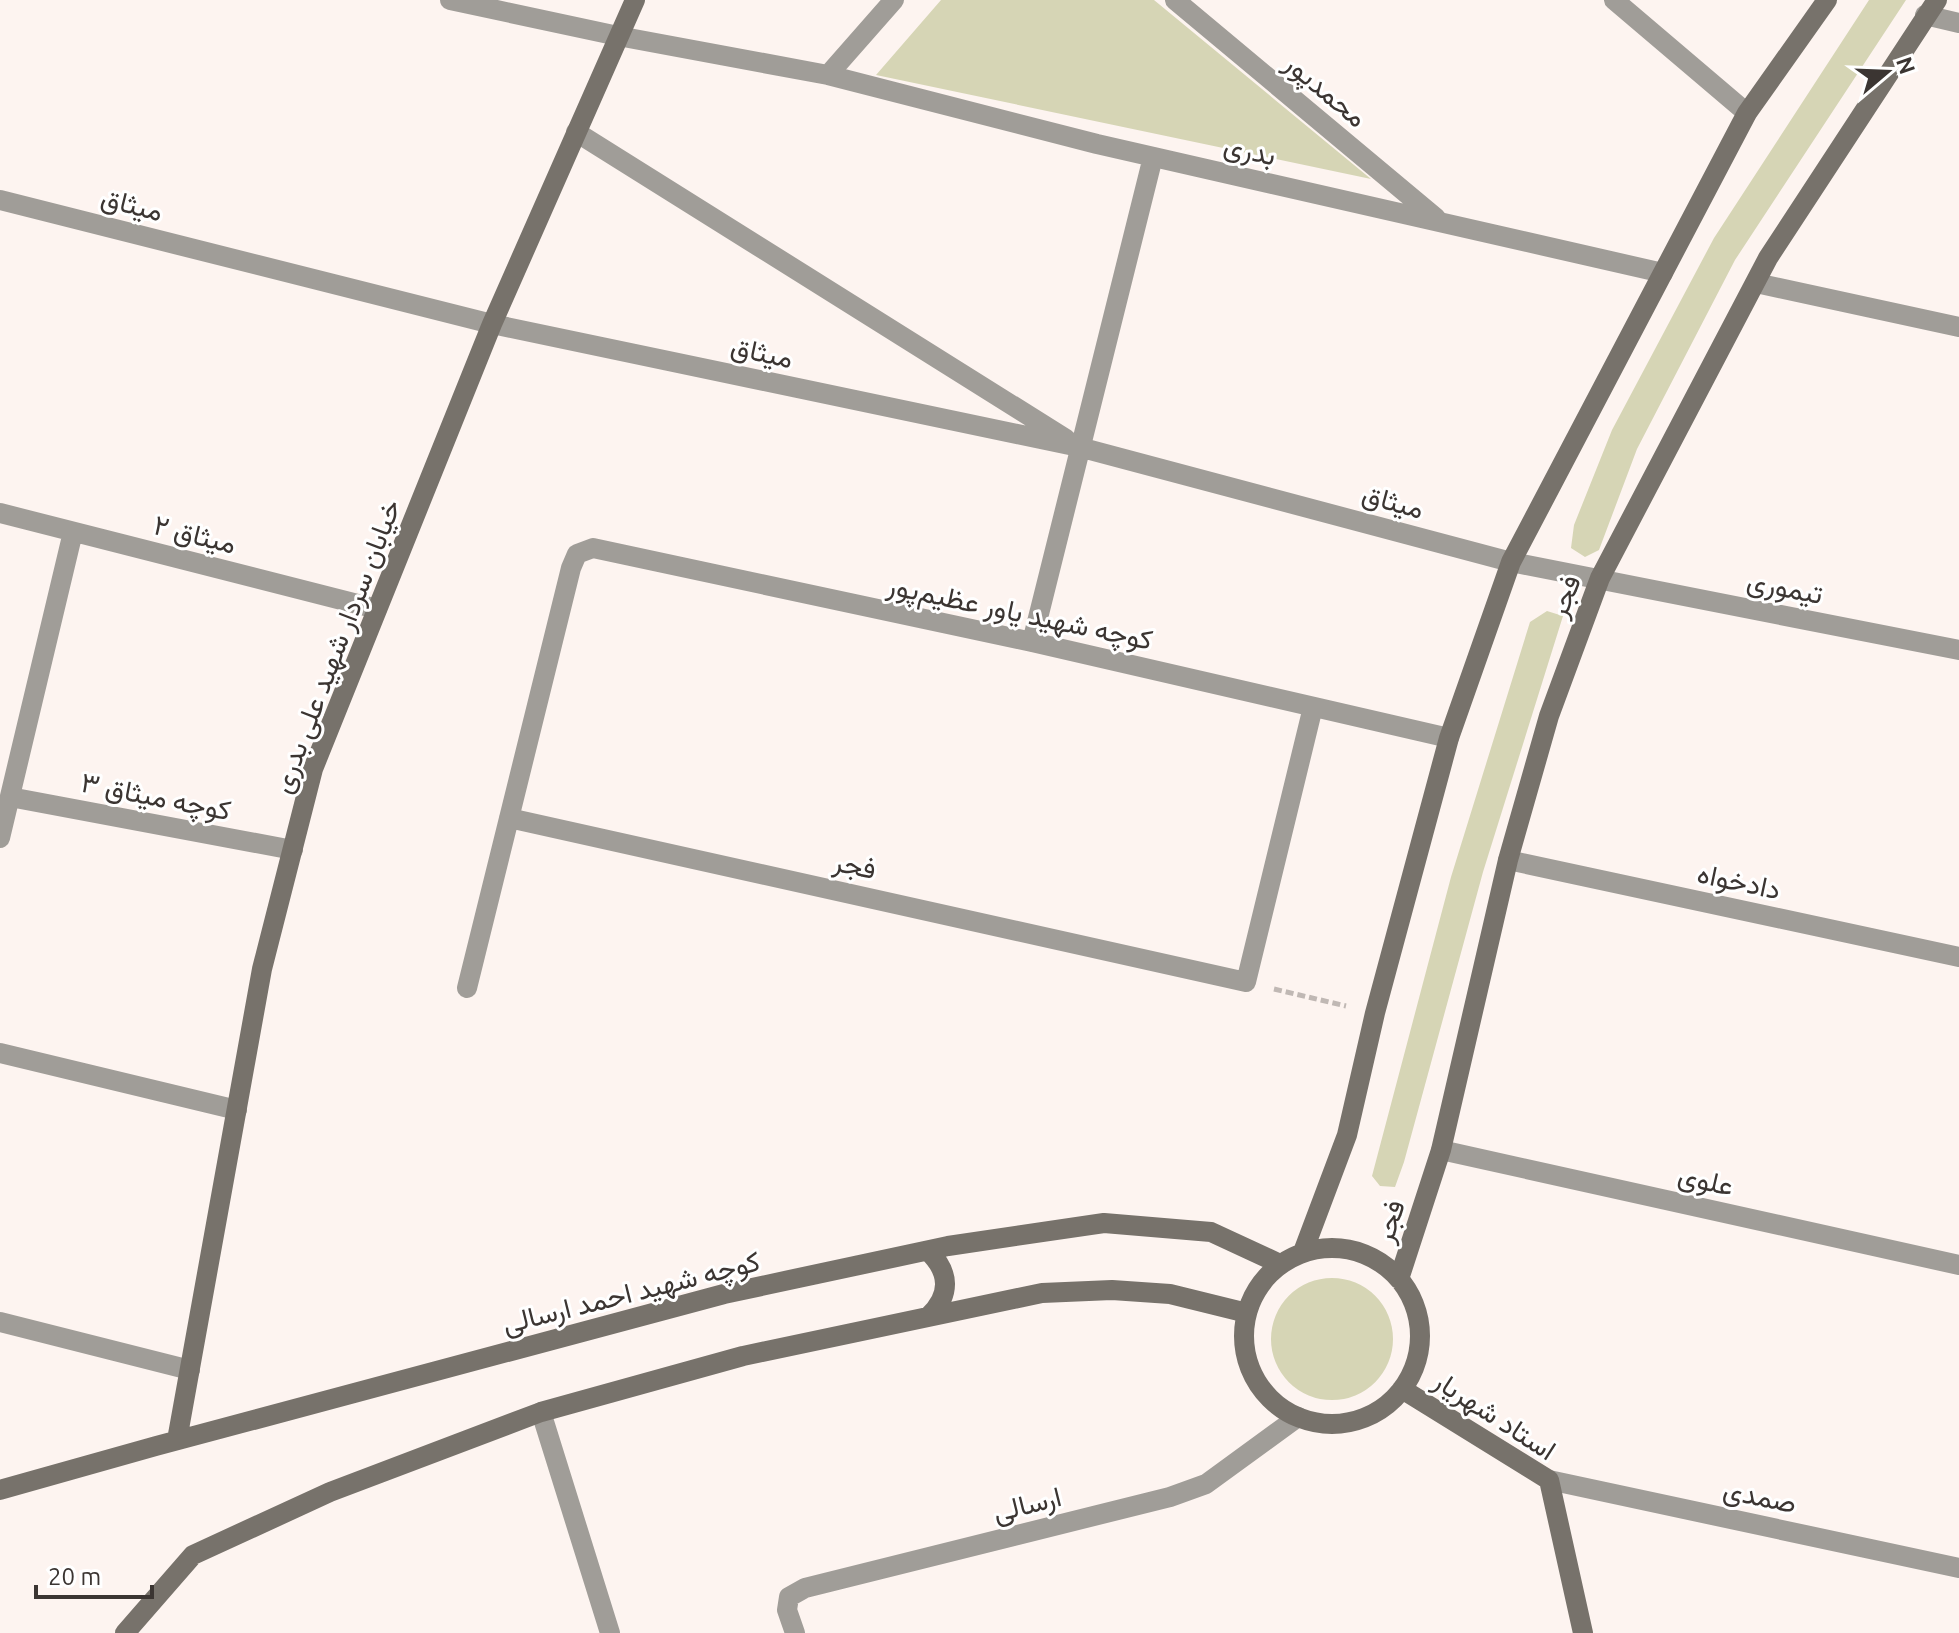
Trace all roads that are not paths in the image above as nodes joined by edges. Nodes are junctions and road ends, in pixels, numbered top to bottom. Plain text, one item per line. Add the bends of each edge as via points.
1 (450, 0) edge
2 (635, 0) edge
3 (894, 0) edge
4 (1175, 0) edge
5 (1614, 0) edge
6 (1827, 0) edge
7 (1931, 8) edge
8 (1959, 23) edge
9 (618, 36) junction
10 (828, 75) junction
11 (1747, 113) junction
12 (576, 132) junction
13 (1153, 157) junction
14 (0, 200) edge
15 (1441, 222) junction
16 (1663, 273) junction
17 (1756, 283) junction
18 (492, 324) junction
19 (1959, 327) edge
20 (1079, 447) junction
21 (0, 513) edge
22 (73, 532) junction
23 (1511, 562) junction
24 (1600, 578) junction
25 (377, 609) junction
26 (1032, 642) junction
27 (1959, 650) edge
28 (1313, 707) junction
29 (1449, 738) junction
30 (10, 797) junction
31 (509, 818) junction
32 (0, 838) edge
33 (293, 850) junction
34 (1508, 860) junction
35 (1959, 957) edge
36 (467, 988) dead end
37 (0, 1053) edge
38 (237, 1110) junction
39 (1441, 1150) junction
40 (928, 1251) junction
41 (1303, 1252) junction
42 (1280, 1264) junction
43 (1959, 1265) edge
44 (1399, 1279) junction
45 (1247, 1313) junction
46 (929, 1316) junction
47 (0, 1322) edge
48 (190, 1370) junction
49 (1402, 1389) junction
50 (541, 1412) junction
51 (1298, 1417) junction
52 (177, 1440) junction
53 (1549, 1480) junction
54 (0, 1490) edge
55 (1959, 1568) edge
56 (125, 1633) edge
57 (610, 1633) edge
58 (795, 1633) edge
59 (1583, 1633) edge

1 - 9 street, بدری
2 - 9 street, خیابان سردار شهید علی بدری
3 - 10 street
4 - 15 street, محمدپور
5 - 11 street
6 - 11 street
7 - 8 street
7 - 17 street, فجر
9 - 10 street, بدری
9 - 12 street, خیابان سردار شهید علی بدری
10 - 13 street, بدری
11 - 16 street
12 - 18 street, خیابان سردار شهید علی بدری
12 - 20 street
13 - 15 street, بدری
13 - 20 street
14 - 18 street, میثاق
15 - 16 street, بدری
16 - 23 street
17 - 19 street
17 - 24 street, فجر
18 - 20 street, میثاق
18 - 25 street, خیابان سردار شهید علی بدری
20 - 23 street, میثاق
20 - 26 street
21 - 22 street, میثاق ۲
22 - 25 street, میثاق ۲
22 - 30 street
23 - 24 street, میثاق
23 - 29 street
24 - 27 street, تیموری
24 - 34 street, فجر via 1549,716
25 - 33 street, خیابان سردار شهید علی بدری via 313,769
26 - 28 street, کوچه شهید یاور عظیم‌پور
26 - 31 street, کوچه شهید یاور عظیم‌پور via 593,548 577,554 571,568
28 - 29 street, کوچه شهید یاور عظیم‌پور
28 - 31 street, فجر via 1246,982
29 - 41 street via 1347,1135
30 - 32 street
30 - 33 street, کوچه میثاق ۳
31 - 36 street
33 - 38 street, خیابان سردار شهید علی بدری via 262,969
34 - 35 street, دادخواه
34 - 39 street, فجر
37 - 38 street
38 - 48 street, خیابان سردار شهید علی بدری
39 - 43 street, علوی
39 - 44 street, فجر
40 - 42 street, کوچه شهید احمد ارسالی via 1104,1223 1211,1232
40 - 46 street via 944,1271 946,1283 945,1296
40 - 52 street, کوچه شهید احمد ارسالی via 724,1294
41 - 42 street
41 - 44 street via 1355,1250
42 - 45 street via 1259,1286
44 - 49 street via 1414,1304 1420,1333 1416,1363
45 - 46 street via 1170,1294 1112,1290 1042,1293
45 - 51 street via 1248,1363 1276,1405
46 - 50 street via 743,1356
47 - 48 street
48 - 52 street, خیابان سردار شهید علی بدری
49 - 51 street via 1382,1409 1355,1421 1326,1424
49 - 53 street, استاد شهریار
50 - 56 street via 330,1492 193,1555
50 - 57 street
51 - 58 street, ارسالی via 1206,1484 1170,1497 805,1588 789,1597 787,1610
52 - 54 street, کوچه شهید احمد ارسالی
53 - 55 street, صمدی
53 - 59 street, استاد شهریار

